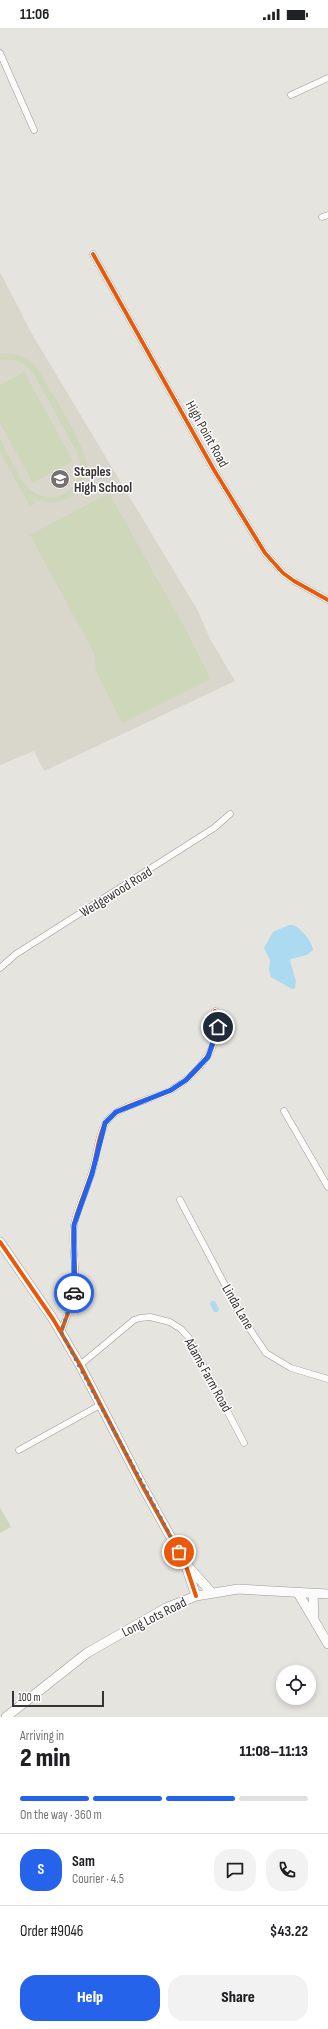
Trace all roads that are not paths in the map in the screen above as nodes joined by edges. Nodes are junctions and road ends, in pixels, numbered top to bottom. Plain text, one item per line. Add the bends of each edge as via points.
1 (0, 53) edge
2 (328, 78) edge
3 (291, 95) dead end
4 (34, 130) dead end
5 (93, 254) dead end
6 (328, 600) edge
7 (230, 814) dead end
8 (0, 968) edge
9 (215, 1011) dead end
10 (284, 1111) dead end
11 (328, 1187) edge
12 (180, 1200) dead end
13 (0, 1242) edge
14 (61, 1332) junction
15 (80, 1365) junction
16 (328, 1379) edge
17 (100, 1405) junction
18 (244, 1443) dead end
19 (19, 1450) dead end
20 (185, 1563) junction
21 (211, 1592) junction
22 (298, 1593) junction
23 (313, 1594) junction
24 (328, 1594) edge
25 (196, 1596) junction
26 (314, 1619) junction
27 (328, 1644) edge
28 (6, 1717) edge

1 - 4 street
2 - 3 street
5 - 6 street, High Point Road via 217,476 265,553 283,573
7 - 8 street, Wedgewood Road via 214,828 16,954
9 - 14 street via 218,1027 208,1057 199,1067 171,1090 116,1112 105,1123 92,1174 74,1225 75,1286
10 - 11 street
12 - 16 street, Linda Lane via 243,1319 266,1353 291,1368
13 - 14 street
14 - 15 street
15 - 17 street
15 - 18 street, Adams Farm Road via 134,1320 150,1317 170,1322 189,1338
17 - 19 street
17 - 20 street
20 - 21 street
20 - 25 street
21 - 22 street, Long Lots Road via 238,1589
21 - 25 street, Long Lots Road
22 - 23 street, Long Lots Road
22 - 26 street
23 - 24 street, Long Lots Road
23 - 26 street
25 - 28 street, Long Lots Road via 166,1608 87,1653
26 - 27 street

